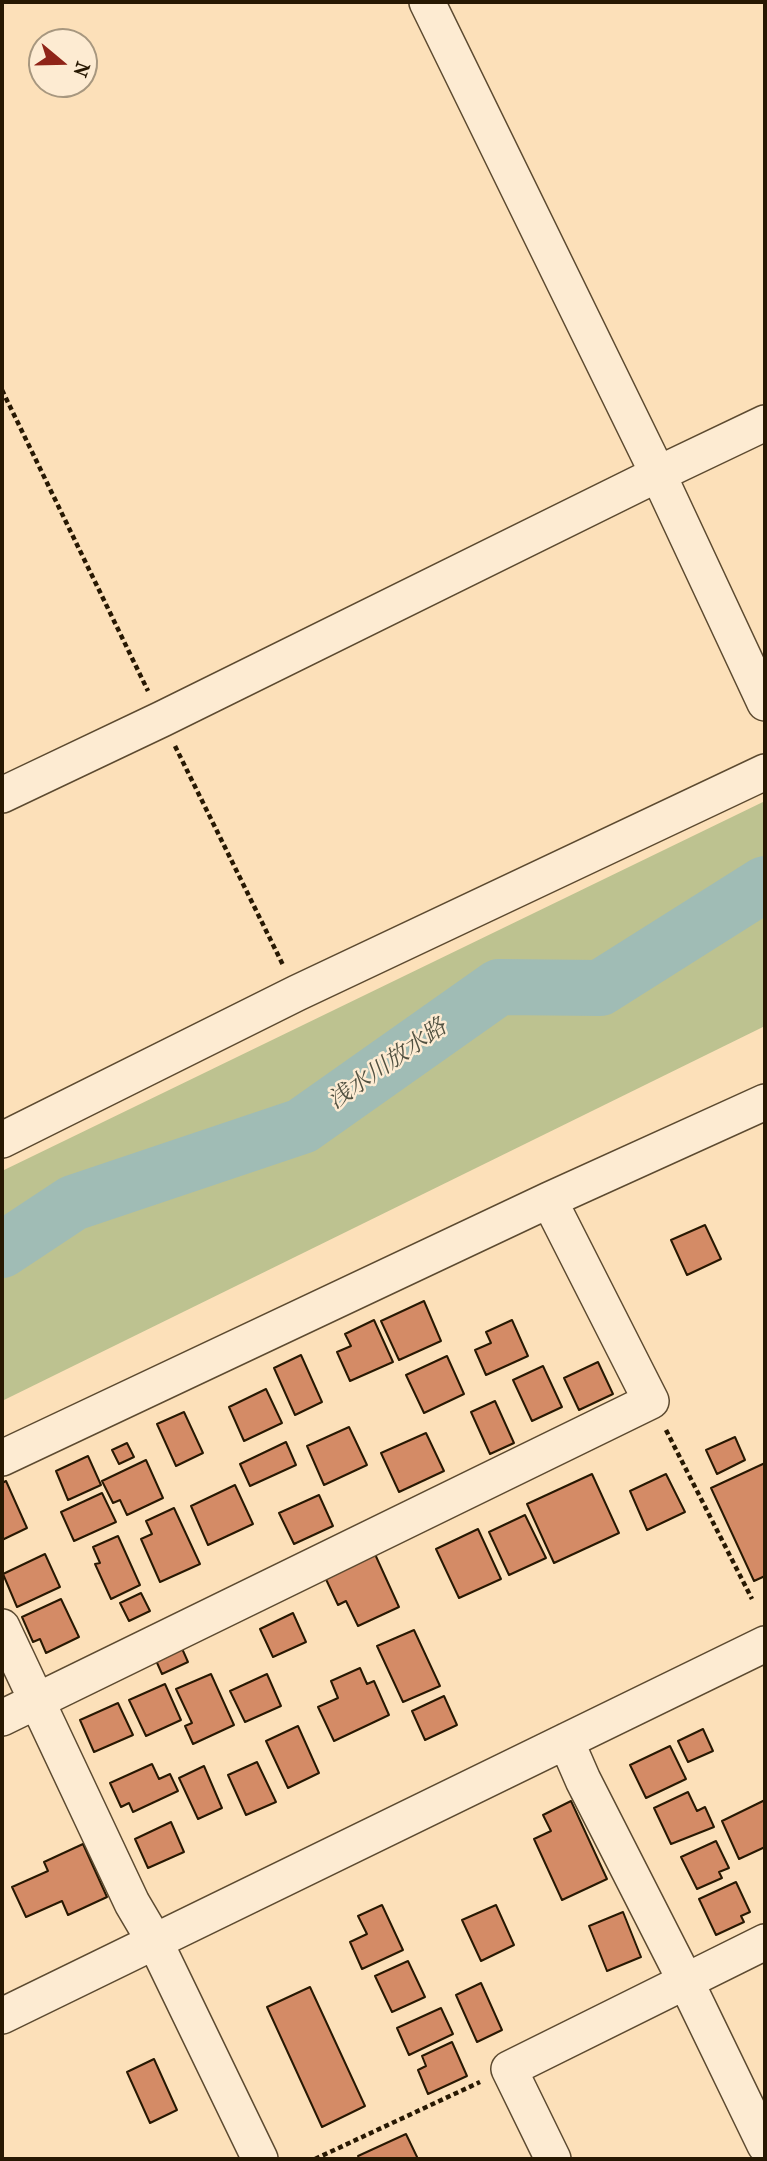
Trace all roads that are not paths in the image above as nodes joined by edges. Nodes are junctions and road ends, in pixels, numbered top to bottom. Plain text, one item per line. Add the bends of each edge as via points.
1 (427, 2) edge
2 (765, 423) edge
3 (657, 474) junction
4 (765, 703) edge
5 (765, 772) edge
6 (2, 795) edge
7 (765, 1102) edge
8 (2, 1140) edge
9 (549, 1200) junction
10 (2, 1458) edge
11 (2, 1626) edge
12 (765, 1644) edge
13 (36, 1701) junction
14 (2, 1718) edge
15 (566, 1741) junction
16 (155, 1942) junction
17 (765, 1942) edge
18 (686, 1982) junction
19 (2, 2016) edge
20 (765, 2145) edge
21 (260, 2159) edge
22 (553, 2159) edge

1 - 3 street
2 - 3 street
3 - 4 street
3 - 6 street
5 - 8 street via 297,993
7 - 9 street
9 - 10 street
9 - 13 street via 651,1401
11 - 13 street
12 - 15 street
13 - 14 street
13 - 16 street
15 - 16 street
15 - 18 street
16 - 19 street
16 - 21 street
17 - 18 street
18 - 20 street
18 - 22 street via 509,2069

